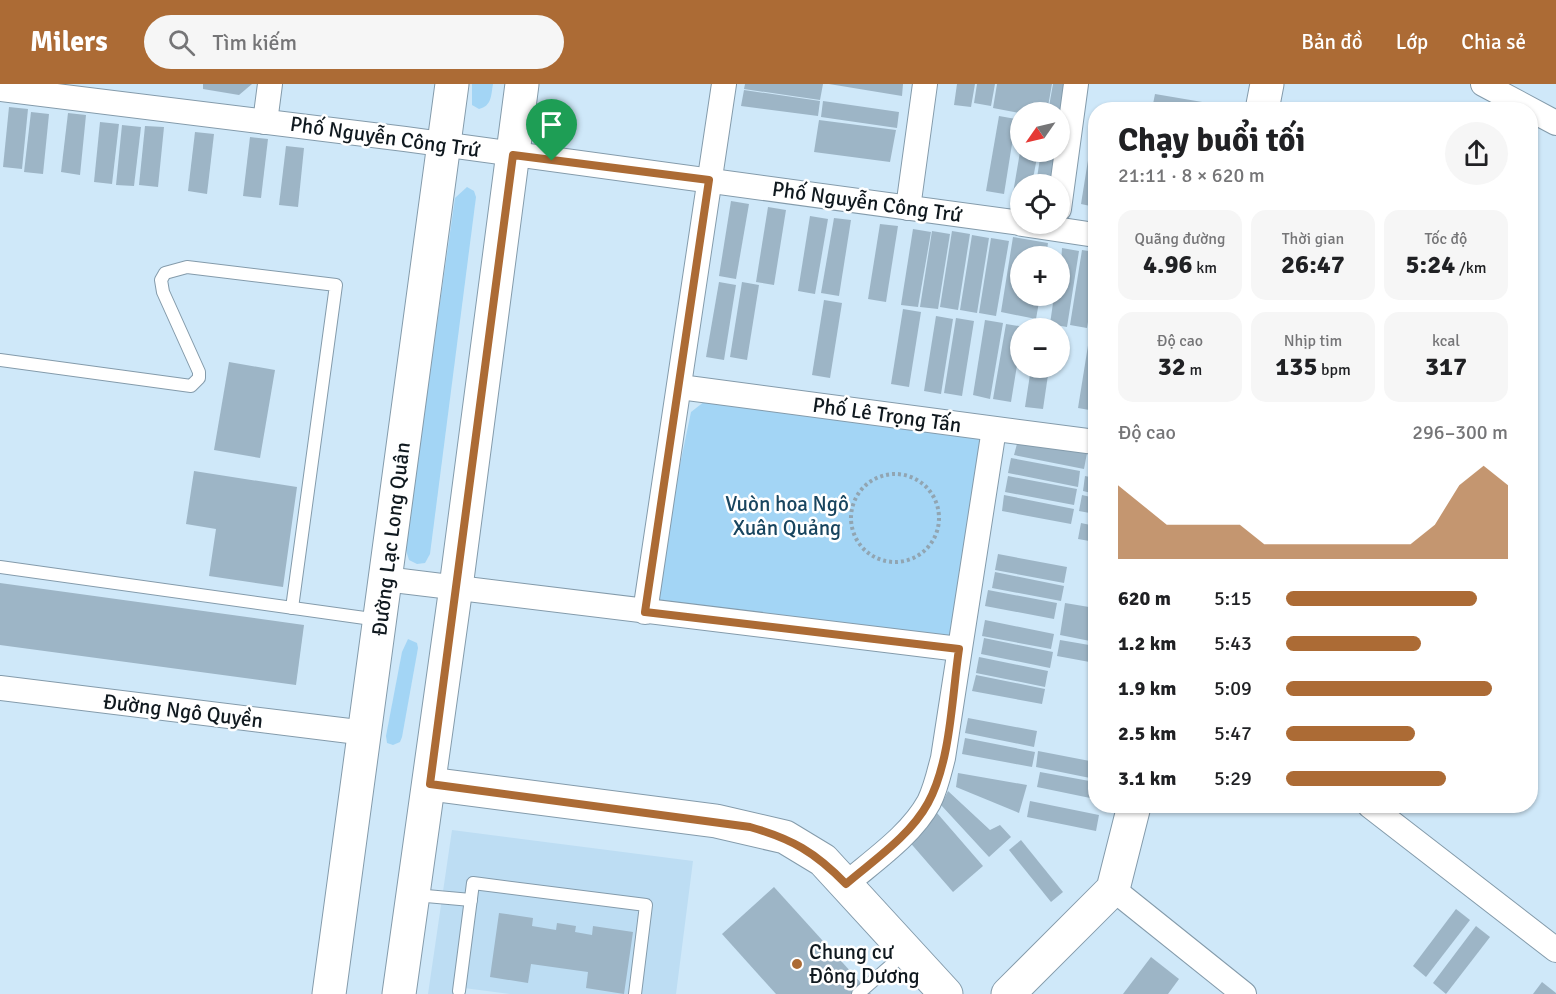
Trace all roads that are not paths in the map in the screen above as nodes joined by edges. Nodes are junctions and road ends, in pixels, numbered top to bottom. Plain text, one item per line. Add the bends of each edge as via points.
1 (270, 84) edge
2 (452, 84) edge
3 (522, 84) edge
4 (724, 84) edge
5 (925, 84) edge
6 (1076, 84) edge
7 (1267, 84) edge
8 (1483, 84) edge
9 (0, 89) edge
10 (28, 89) edge
11 (1264, 102) edge
12 (1517, 102) edge
13 (1538, 113) edge
14 (265, 122) junction
15 (1556, 123) edge
16 (444, 144) junction
17 (513, 155) junction
18 (1064, 174) edge
19 (709, 180) junction
20 (908, 208) junction
21 (1010, 222) edge
22 (1070, 225) edge
23 (1088, 232) edge
24 (0, 360) edge
25 (680, 387) junction
26 (994, 429) junction
27 (1088, 441) edge
28 (0, 567) edge
29 (385, 579) junction
30 (456, 587) junction
31 (292, 608) junction
32 (645, 612) junction
33 (381, 620) junction
34 (959, 649) junction
35 (0, 688) edge
36 (366, 733) junction
37 (430, 784) junction
38 (1132, 813) edge
39 (1379, 813) edge
40 (846, 884) junction
41 (1113, 889) junction
42 (414, 895) junction
43 (471, 900) junction
44 (1556, 950) edge
45 (907, 951) junction
46 (459, 991) dead end
47 (329, 994) edge
48 (399, 994) edge
49 (635, 994) edge
50 (858, 994) edge
51 (946, 994) edge
52 (1008, 994) edge
53 (1244, 994) edge

1 - 14 street
2 - 16 main road, Đường Lạc Long Quân
3 - 17 main road
4 - 19 street
5 - 20 street
6 - 18 street
7 - 11 main road
8 - 12 street
9 - 10 street, Phố Nguyễn Công Trứ
10 - 14 street, Phố Nguyễn Công Trứ
13 - 15 street
14 - 16 street, Phố Nguyễn Công Trứ
16 - 17 street, Phố Nguyễn Công Trứ
16 - 29 main road, Đường Lạc Long Quân
17 - 19 street, Phố Nguyễn Công Trứ
17 - 30 main road
19 - 20 street, Phố Nguyễn Công Trứ
19 - 25 street
20 - 21 street, Phố Nguyễn Công Trứ
22 - 23 street, Phố Nguyễn Công Trứ
24 - 31 lane via 191,386 199,372 163,292 161,280 165,273 187,267 336,285
25 - 26 street, Phố Lê Trọng Tấn
25 - 32 street
26 - 27 street, Phố Lê Trọng Tấn
26 - 34 street
28 - 31 lane
29 - 30 street
29 - 33 main road, Đường Lạc Long Quân
30 - 32 street
30 - 37 main road
31 - 33 lane
32 - 34 street
33 - 36 main road, Đường Lạc Long Quân
34 - 40 street via 943,758 928,802 894,844
35 - 36 street, Đường Ngô Quyền
36 - 47 main road, Đường Lạc Long Quân
37 - 40 main road via 750,827 784,837 810,852
37 - 42 main road
38 - 41 main road
39 - 44 street
40 - 45 main road
41 - 52 main road
41 - 53 street
42 - 43 lane
42 - 48 main road
43 - 46 lane
43 - 49 lane via 473,883 646,905
45 - 50 lane
45 - 51 main road

